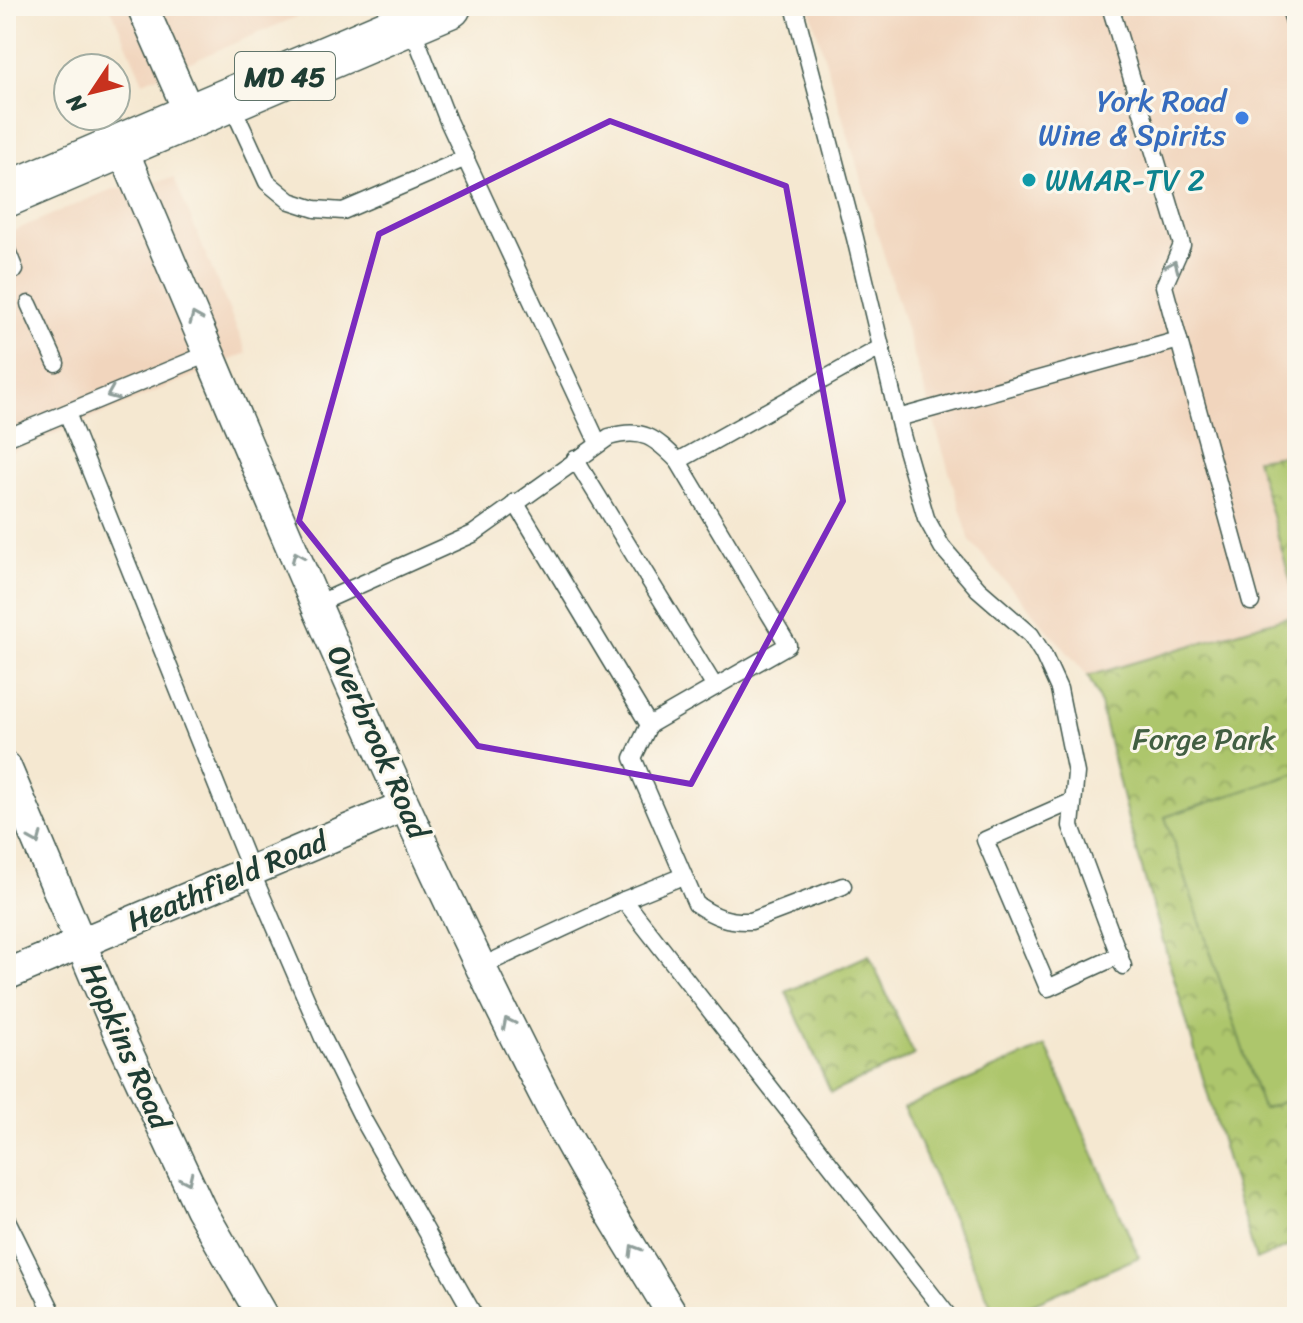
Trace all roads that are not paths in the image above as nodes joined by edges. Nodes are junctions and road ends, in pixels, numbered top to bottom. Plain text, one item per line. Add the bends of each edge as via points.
1 (142, 6) edge
2 (794, 6) edge
3 (1110, 6) edge
4 (1289, 6) edge
5 (430, 15) edge
6 (1297, 31) edge
7 (210, 108) junction
8 (121, 146) junction
9 (466, 158) junction
10 (6, 195) edge
11 (6, 248) edge
12 (15, 270) dead end
13 (29, 304) dead end
14 (1179, 340) junction
15 (880, 348) junction
16 (210, 353) junction
17 (56, 363) dead end
18 (67, 413) junction
19 (898, 418) junction
20 (6, 438) edge
21 (598, 443) junction
22 (575, 459) junction
23 (678, 461) junction
24 (515, 502) junction
25 (1251, 602) dead end
26 (317, 604) junction
27 (715, 687) junction
28 (649, 725) junction
29 (6, 767) edge
30 (1073, 801) junction
31 (404, 806) junction
32 (251, 871) junction
33 (683, 876) junction
34 (843, 886) dead end
35 (624, 900) junction
36 (80, 944) junction
37 (480, 967) junction
38 (6, 975) edge
39 (6, 1218) edge
40 (55, 1317) edge
41 (263, 1317) edge
42 (475, 1317) edge
43 (674, 1317) edge
44 (949, 1317) edge

1 - 7 street
2 - 15 lane
14 -> 3 lane via 1164,286 1182,245
4 - 6 lane
5 - 7 main road, MD 45
5 - 9 lane
7 - 8 main road, MD 45
7 - 9 lane via 267,182 290,201 315,209 343,211
8 - 10 main road, MD 45
16 -> 8 street, Overbrook Road
9 - 21 lane
11 - 12 lane
13 - 17 lane
14 - 19 lane
14 - 25 lane
15 - 19 lane
15 - 23 lane
16 -> 18 lane
26 -> 16 street, Overbrook Road
18 - 20 lane
18 - 32 lane
19 - 30 lane via 926,518 942,547 978,589 1031,635 1054,677 1076,773
21 - 22 lane
21 - 23 lane via 622,433 646,434
22 - 24 lane
22 - 27 lane
23 - 27 lane via 788,645
24 - 26 lane via 473,534
24 - 28 lane
26 - 31 street, Overbrook Road
27 - 28 lane
28 - 33 lane via 633,758
29 -> 36 street, Hopkins Road
30 - 30 lane via 1071,826 1121,960 1048,988 985,840
31 - 32 street, Heathfield Road
31 - 37 street, Overbrook Road
32 - 36 street, Heathfield Road
32 - 42 lane via 364,1121
33 - 34 lane via 696,904 714,917 734,922 751,921
33 - 35 lane
35 - 37 lane
35 - 44 lane
36 - 38 street, Heathfield Road
36 -> 41 street, Hopkins Road via 200,1208
43 -> 37 street, Overbrook Road via 544,1096
39 - 40 lane

